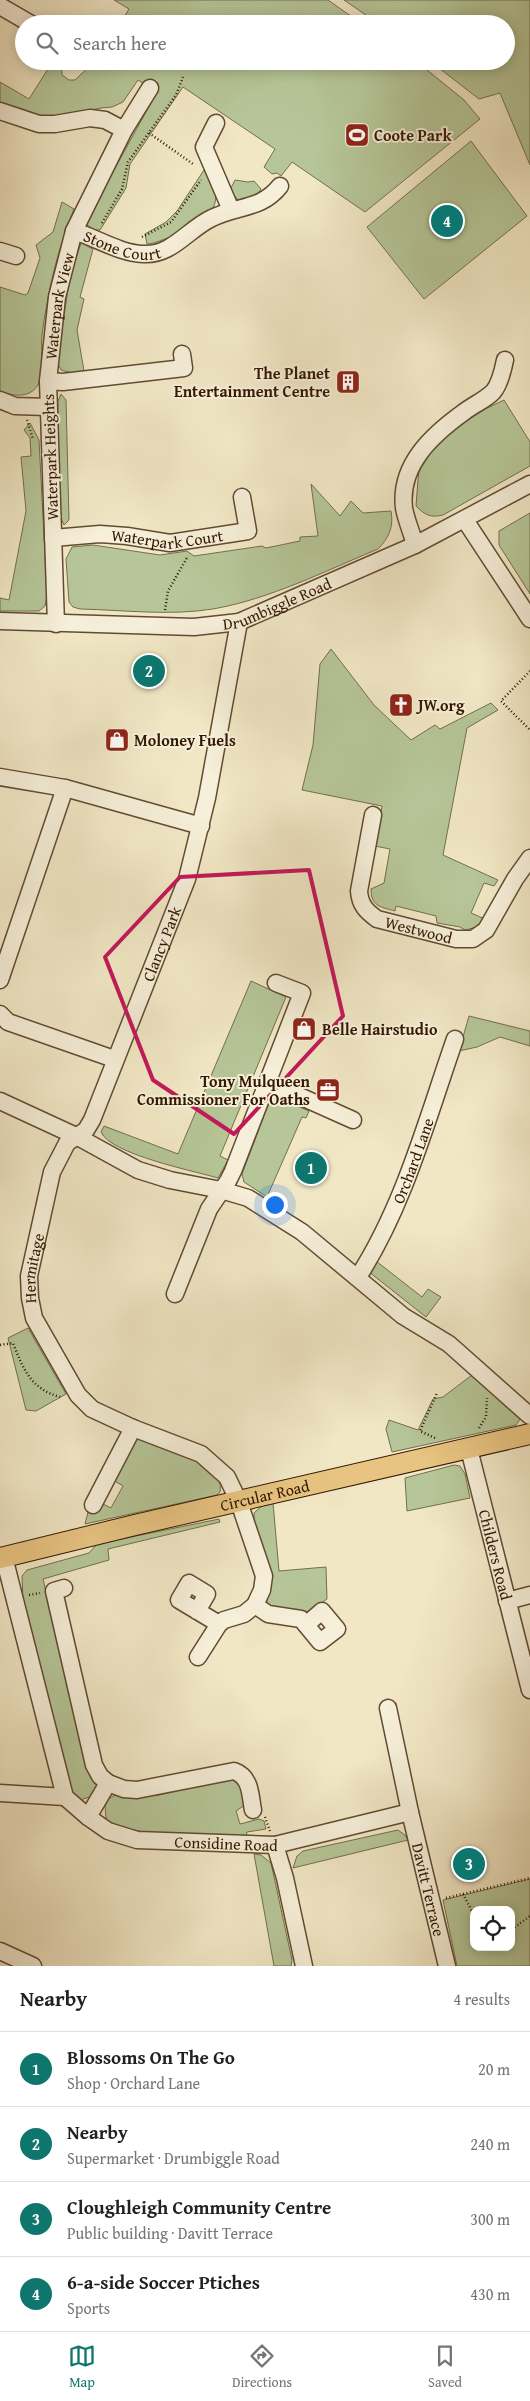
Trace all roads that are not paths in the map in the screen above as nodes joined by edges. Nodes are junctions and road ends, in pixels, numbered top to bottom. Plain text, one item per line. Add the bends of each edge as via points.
1 (0, 6) edge
2 (16, 15) edge
3 (150, 88) dead end
4 (0, 112) edge
5 (216, 123) dead end
6 (124, 130) junction
7 (280, 186) dead end
8 (231, 210) junction
9 (74, 230) junction
10 (182, 354) dead end
11 (505, 360) dead end
12 (48, 381) junction
13 (0, 400) edge
14 (47, 407) junction
15 (530, 484) edge
16 (242, 497) dead end
17 (465, 520) junction
18 (53, 538) junction
19 (415, 545) junction
20 (530, 619) edge
21 (0, 621) edge
22 (239, 622) junction
23 (56, 624) junction
24 (0, 777) edge
25 (65, 788) junction
26 (373, 815) dead end
27 (202, 826) junction
28 (530, 858) edge
29 (0, 980) edge
30 (276, 983) dead end
31 (0, 1014) edge
32 (455, 1040) dead end
33 (114, 1059) junction
34 (268, 1082) junction
35 (0, 1101) edge
36 (353, 1120) dead end
37 (78, 1136) junction
38 (221, 1190) junction
39 (358, 1277) junction
40 (175, 1294) dead end
41 (530, 1416) edge
42 (133, 1428) junction
43 (530, 1434) edge
44 (469, 1449) junction
45 (239, 1502) junction
46 (93, 1505) dead end
47 (2, 1558) edge
48 (59, 1589) road end
49 (530, 1595) edge
50 (507, 1601) junction
51 (255, 1605) junction
52 (197, 1611) dead end
53 (220, 1624) junction
54 (307, 1624) dead end
55 (198, 1657) dead end
56 (530, 1690) edge
57 (388, 1708) dead end
58 (108, 1783) junction
59 (0, 1793) edge
60 (64, 1798) junction
61 (253, 1810) dead end
62 (410, 1812) junction
63 (88, 1818) junction
64 (275, 1845) junction
65 (0, 1951) edge
66 (33, 1966) edge
67 (304, 1966) edge
68 (447, 1966) edge

1 - 2 street
3 - 6 street, Stone Court
4 - 6 street via 39,124 90,118 105,120
5 - 8 street via 204,147 208,170
6 - 9 street, Stone Court
7 - 8 street, Stone Court via 271,198
8 - 9 street, Stone Court via 211,218 165,251 145,254 126,252 98,230
9 - 12 street, Waterpark View via 57,297
10 - 12 street, Waterpark Heights via 184,368
11 - 19 street via 494,391 449,423 427,443 410,465 404,486 404,508
12 - 14 street, Waterpark Heights
13 - 14 street via 15,406
14 - 18 street, Waterpark Heights
15 - 17 street, Drumbiggle Road
16 - 18 street, Waterpark Court via 248,531 170,543 100,534
17 - 19 street, Drumbiggle Road
17 - 20 street
18 - 23 street, Waterpark Heights
19 - 22 street, Drumbiggle Road
21 - 23 street, Drumbiggle Road
22 - 23 street, Drumbiggle Road via 194,627
22 - 27 street, Clancy Park
24 - 25 street
25 - 27 street
25 - 29 street
26 - 28 street, Westwood via 359,891 360,902 377,919 456,939 473,939 486,930
27 - 33 street, Clancy Park via 187,879
30 - 34 street via 302,993
31 - 33 street via 8,1022
32 - 39 street, Orchard Lane via 410,1167 375,1250
33 - 37 street, Clancy Park via 92,1120
34 - 36 street
34 - 38 street via 233,1171
35 - 37 street
37 - 38 street via 138,1170
37 - 42 street, Hermitage via 67,1143 52,1172 29,1276 30,1298 34,1318 78,1395 92,1409
38 - 39 street via 248,1198 302,1232
38 - 40 street via 209,1209
39 - 41 street via 403,1316 449,1344
42 - 45 street, Hermitage via 201,1454 227,1477
42 - 46 street
43 - 44 main road, Circular Road
44 - 45 main road, Circular Road
44 - 50 street, Childers Road
45 - 47 main road, Circular Road via 135,1524
45 - 51 street, Hermitage via 264,1576
47 - 60 street
48 - 58 street via 94,1765
49 - 50 street
50 - 56 street, Childers Road
51 - 53 street via 244,1614
51 - 54 street via 268,1614 301,1619
52 - 53 street
53 - 55 street
57 - 62 street, Davitt Terrace
58 - 61 street via 137,1790 234,1771 247,1779
58 - 63 street
59 - 60 street
60 - 63 street, Considine Road
62 - 64 street
62 - 68 street, Davitt Terrace
63 - 64 street, Considine Road via 108,1831 137,1840
64 - 67 street, Considine Road
65 - 66 street

